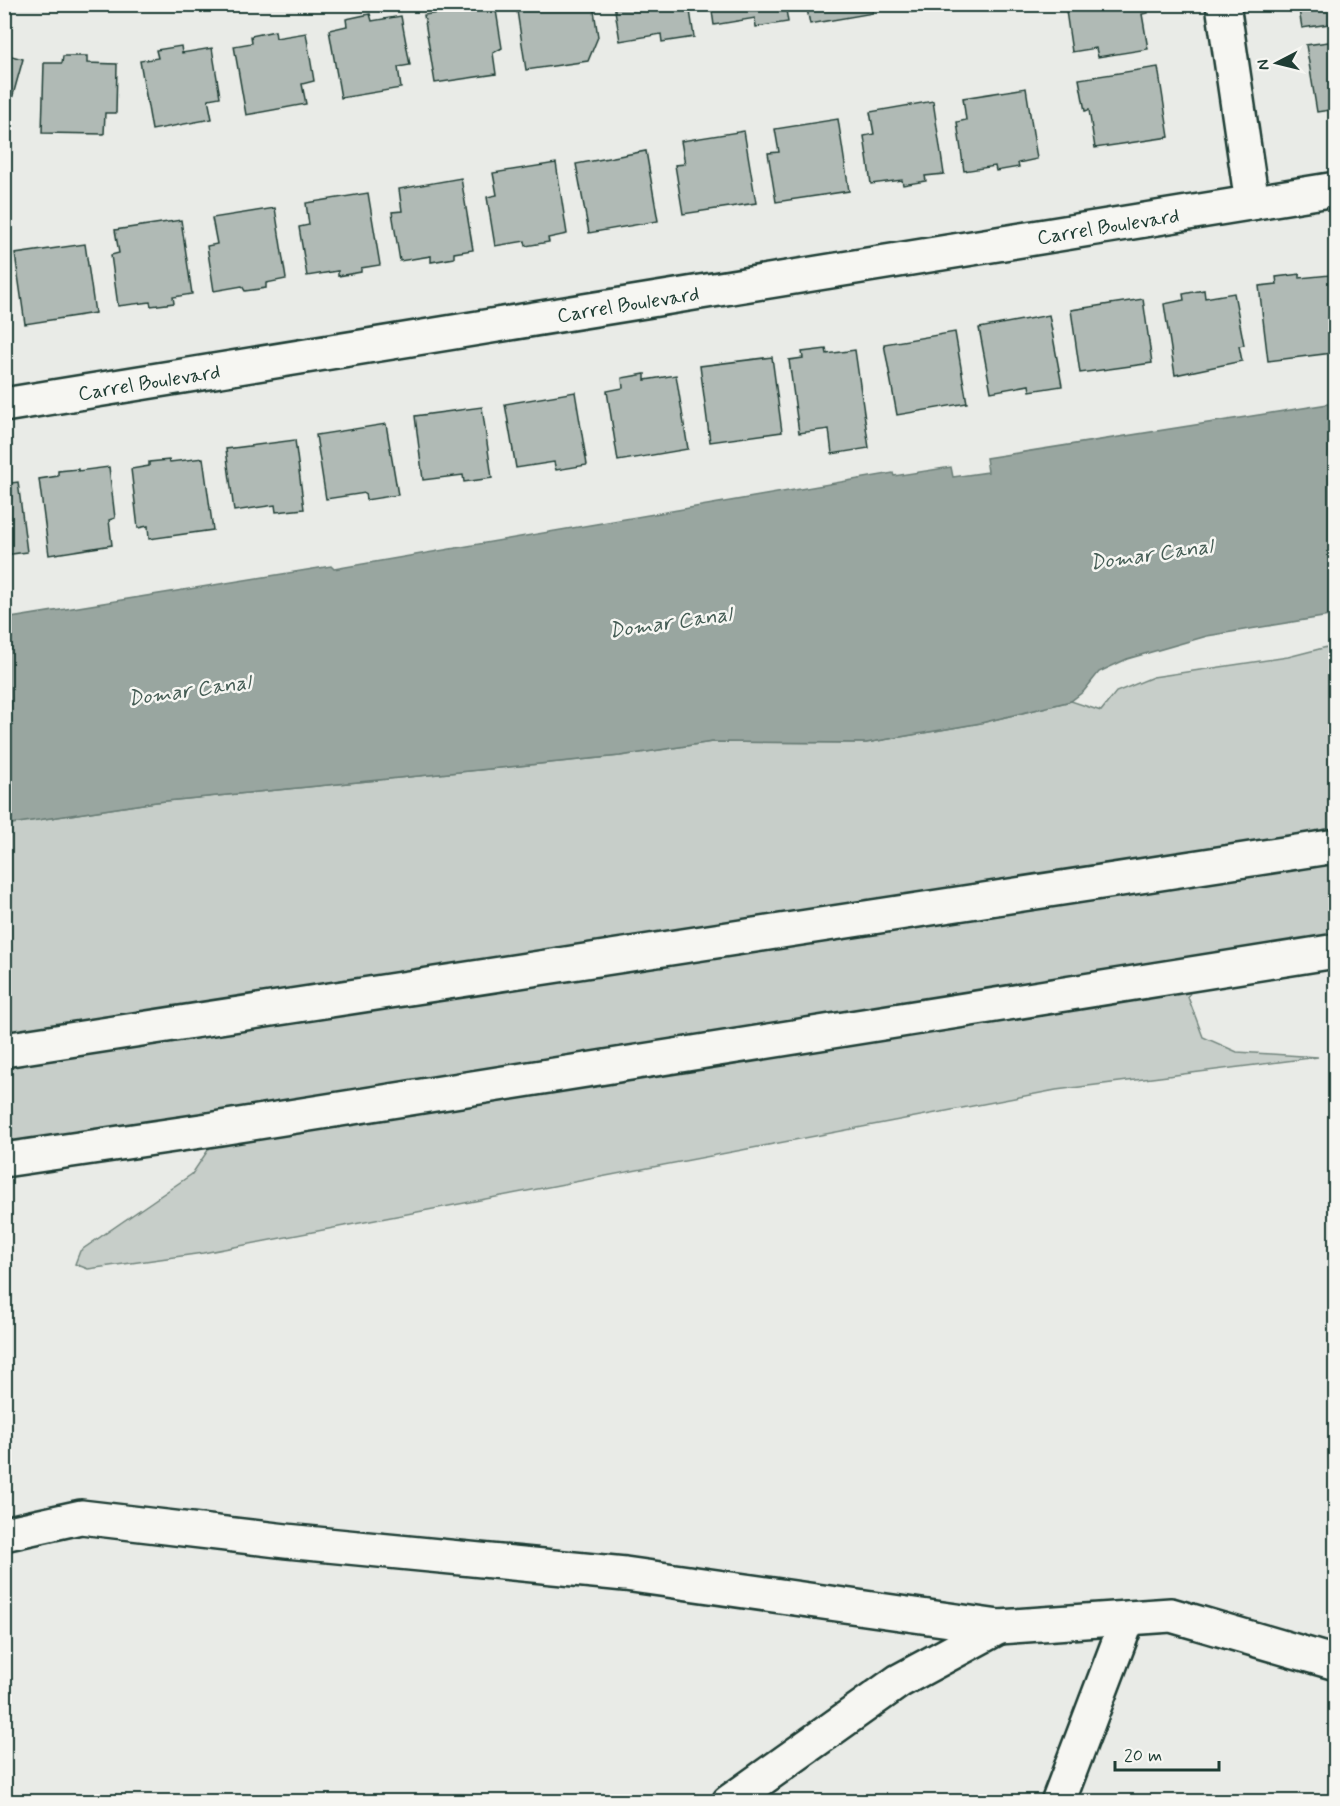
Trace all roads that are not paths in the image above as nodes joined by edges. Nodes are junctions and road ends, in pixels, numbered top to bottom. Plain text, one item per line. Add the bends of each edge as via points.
1 (1223, 4) edge
2 (1335, 189) edge
3 (1252, 203) junction
4 (4, 405) edge
5 (1335, 846) edge
6 (1335, 951) edge
7 (4, 1050) edge
8 (4, 1160) edge
9 (4, 1534) edge
10 (1128, 1618) junction
11 (999, 1628) junction
12 (1335, 1663) edge
13 (729, 1802) edge
14 (1058, 1802) edge

1 - 3 street
2 - 3 street, Carrel Boulevard
3 - 4 street, Carrel Boulevard
5 - 7 street
6 - 8 street
9 - 11 street via 81,1516 286,1541 625,1574
10 - 11 street
10 - 12 street via 1171,1615
10 - 14 street
11 - 13 street via 899,1681

